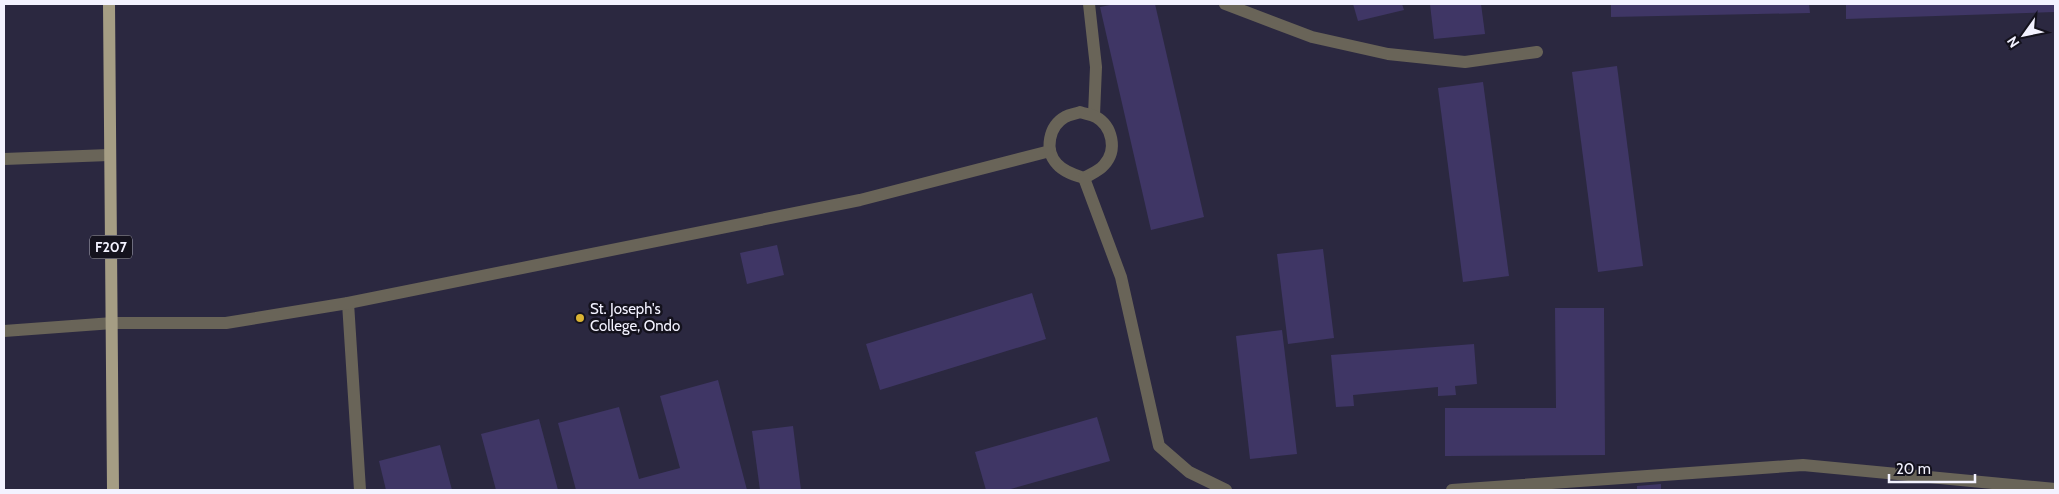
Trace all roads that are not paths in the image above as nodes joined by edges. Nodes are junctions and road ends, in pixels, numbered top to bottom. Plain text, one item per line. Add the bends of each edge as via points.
1 (109, 4) edge
2 (1089, 4) edge
3 (1226, 4) edge
4 (1537, 52) dead end
5 (1094, 115) junction
6 (1050, 151) junction
7 (109, 154) junction
8 (4, 159) edge
9 (1084, 178) junction
10 (348, 303) junction
11 (113, 323) junction
12 (4, 330) edge
13 (2055, 489) edge
14 (113, 490) edge
15 (360, 490) edge
16 (1226, 490) edge
17 (1452, 490) edge

1 - 7 main road, F207
2 - 5 street via 1096,67
3 - 4 street via 1312,37 1388,54 1465,62
5 - 6 street via 1080,112 1066,116 1056,124 1050,137
5 - 9 street via 1105,124 1112,137 1112,151 1106,164
6 - 9 street via 1056,164 1068,173
6 - 10 street via 860,200
7 - 8 street
7 - 11 main road, F207
9 - 16 street via 1121,278 1159,446 1189,472
10 - 11 street via 226,323
10 - 15 street
11 - 12 street
11 - 14 main road, F207
13 - 17 street via 1803,465

